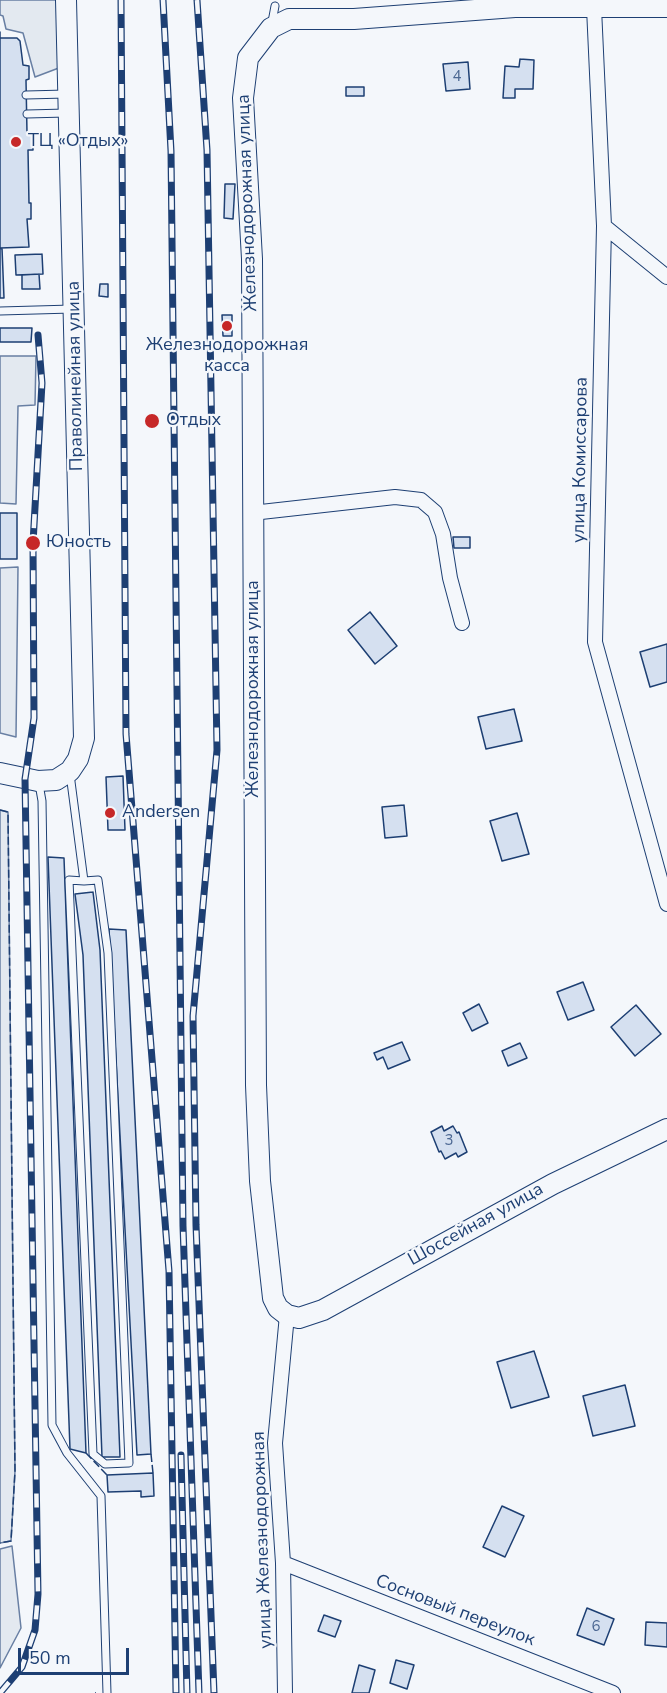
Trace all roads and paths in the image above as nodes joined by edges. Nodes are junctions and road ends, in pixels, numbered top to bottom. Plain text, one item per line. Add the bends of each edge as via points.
1 (66, 0) edge
2 (515, 3) edge
3 (275, 6) dead end
4 (667, 7) edge
5 (594, 8) junction
6 (271, 28) junction
7 (26, 95) dead end
8 (69, 103) junction
9 (27, 114) dead end
10 (604, 226) junction
11 (667, 277) edge
12 (74, 309) junction
13 (0, 311) edge
14 (252, 513) junction
15 (462, 623) dead end
16 (70, 771) junction
17 (0, 773) edge
18 (38, 781) junction
19 (84, 880) junction
20 (667, 904) edge
21 (667, 1129) edge
22 (286, 1315) junction
23 (283, 1563) junction
24 (107, 1693) edge
25 (285, 1693) edge
26 (613, 1693) edge

1 - 8 street, Праволинейная улица
2 - 5 street
2 - 6 street via 354,19 308,17 289,19
3 - 6 lane
4 - 5 street
5 - 10 street, улица Комиссарова
6 - 14 street, Железнодорожная улица via 248,58 243,98 252,259
7 - 8 lane
8 - 9 lane
8 - 12 street, Праволинейная улица
10 - 11 street
10 - 20 street, улица Комиссарова via 595,642
12 - 13 lane
12 - 16 street, Праволинейная улица via 83,726 81,753
14 - 15 street via 395,497 421,500 435,512 443,534
14 - 22 street, Железнодорожная улица via 260,1181 273,1298
16 - 18 street via 51,782
16 - 19 lane
17 - 18 street
18 - 24 lane via 42,801 52,1425 67,1453 101,1496
19 - 19 lane via 99,880 108,953 129,1462 105,1464 93,1454 69,880
21 - 22 street, Шоссейная улица via 553,1184 323,1310 299,1318
22 - 23 street, улица Железнодорожная via 275,1443
23 - 25 street, улица Железнодорожная
23 - 26 street, Сосновый переулок

